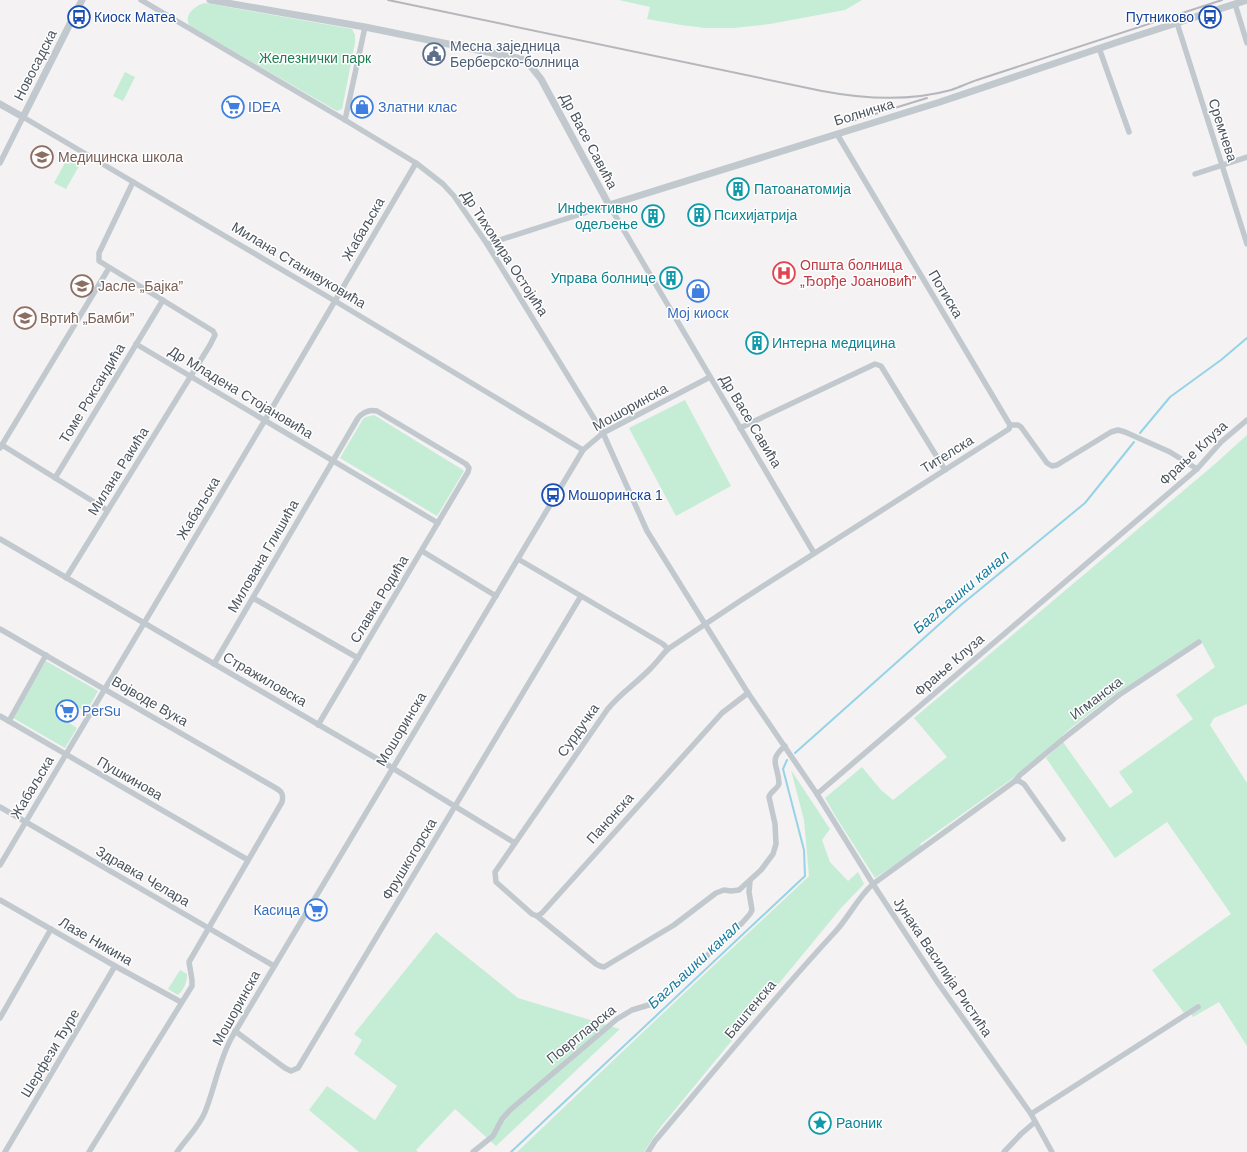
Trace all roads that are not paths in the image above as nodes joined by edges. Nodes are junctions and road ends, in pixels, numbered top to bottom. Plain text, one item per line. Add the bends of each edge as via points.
1 (82, 0) edge
2 (141, 0) edge
3 (210, 0) edge
4 (1247, 0) edge
5 (1235, 4) junction
6 (1176, 23) junction
7 (365, 27) junction
8 (1247, 43) edge
9 (1099, 48) junction
10 (0, 104) edge
11 (23, 117) junction
12 (345, 120) junction
13 (1129, 132) dead end
14 (837, 134) junction
15 (1247, 157) edge
16 (0, 162) edge
17 (416, 163) junction
18 (1222, 165) junction
19 (1194, 174) dead end
20 (133, 182) junction
21 (609, 205) junction
22 (487, 244) junction
23 (1247, 244) edge
24 (109, 268) junction
25 (163, 300) junction
26 (335, 301) junction
27 (136, 344) junction
28 (191, 376) junction
29 (710, 377) junction
30 (265, 420) junction
31 (1247, 420) edge
32 (1010, 425) junction
33 (740, 428) junction
34 (603, 433) junction
35 (1, 446) edge
36 (583, 450) junction
37 (333, 461) junction
38 (1197, 468) junction
39 (945, 470) junction
40 (55, 478) junction
41 (107, 510) junction
42 (438, 523) junction
43 (0, 539) edge
44 (422, 551) junction
45 (814, 554) junction
46 (518, 559) junction
47 (66, 578) junction
48 (496, 596) junction
49 (581, 596) junction
50 (252, 598) junction
51 (143, 623) junction
52 (705, 625) junction
53 (0, 629) edge
54 (1199, 642) dead end
55 (668, 649) junction
56 (46, 655) junction
57 (358, 658) junction
58 (214, 664) junction
59 (104, 688) junction
60 (748, 693) junction
61 (0, 716) edge
62 (8, 721) junction
63 (318, 725) junction
64 (785, 746) junction
65 (66, 754) junction
66 (392, 768) junction
67 (1015, 781) junction
68 (817, 794) junction
69 (455, 806) junction
70 (0, 807) edge
71 (25, 822) junction
72 (1063, 839) dead end
73 (515, 843) junction
74 (248, 860) junction
75 (0, 865) edge
76 (750, 881) junction
77 (873, 884) junction
78 (739, 890) junction
79 (749, 892) junction
80 (0, 900) edge
81 (538, 916) junction
82 (209, 928) junction
83 (51, 929) junction
84 (115, 966) junction
85 (274, 966) junction
86 (181, 1002) junction
87 (1198, 1007) dead end
88 (0, 1018) edge
89 (235, 1031) junction
90 (1031, 1114) junction
91 (1035, 1122) junction
92 (5, 1152) edge
93 (89, 1152) edge
94 (177, 1152) edge
95 (473, 1152) edge
96 (648, 1152) edge
97 (1004, 1152) edge
98 (1052, 1152) edge

1 - 11 street, Новосадска
2 - 12 street, Др Тихомира Остојића
3 - 7 street, Др Васе Савића
4 - 5 street, Болничка
5 - 6 street, Болничка
5 - 8 street
6 - 9 street, Болничка
6 - 18 street, Сремчева
7 - 12 street
7 - 21 street, Др Васе Савића via 518,57 525,61 541,79
9 - 13 street
9 - 14 street, Болничка
10 - 11 street, Милана Станивуковића
11 - 16 street, Новосадска
11 - 20 street, Милана Станивуковића
12 - 17 street, Др Тихомира Остојића
14 - 21 street, Болничка
14 - 32 street, Потиска
15 - 18 street
17 - 22 street, Др Тихомира Остојића via 454,196
17 - 26 street, Жабаљска
18 - 19 street
18 - 23 street, Сремчева
20 - 24 street via 98,256 99,261
20 - 26 street, Милана Станивуковића
21 - 22 street, Болничка
21 - 29 street, Др Васе Савића
22 - 34 street, Др Тихомира Остојића
24 - 25 street
24 - 35 street
25 - 27 street, Томе Роксандића
25 - 28 street, Милана Ракића via 214,333 214,339
26 - 30 street, Жабаљска
26 - 36 street, Милана Станивуковића
27 - 28 street, Др Младена Стојановића
27 - 40 street, Томе Роксандића
28 - 30 street, Др Младена Стојановића
28 - 41 street, Милана Ракића
29 - 33 street, Др Васе Савића
29 - 34 street, Мошоринска
30 - 37 street, Др Младена Стојановића
30 - 51 street, Жабаљска
31 - 38 street, Фрање Клуза
32 - 38 street via 1021,427 1047,463 1052,466 1118,430 1170,452
32 - 39 street, Тителска via 1009,429
33 - 39 street via 875,364 881,366
33 - 45 street, Др Васе Савића
34 - 36 street, Мошоринска
34 - 52 street, Др Тихомира Остојића via 648,531
35 - 40 street
36 - 46 street, Мошоринска
37 - 42 street, Др Младена Стојановића
37 - 42 street, Славка Родића via 358,418 365,412 377,411 469,468
37 - 50 street, Милована Глишића
38 - 68 street, Фрање Клуза
39 - 45 street, Тителска
40 - 41 street
41 - 47 street, Милана Ракића
42 - 44 street, Славка Родића
43 - 47 street, Стражиловска
44 - 48 street
44 - 57 street, Славка Родића
45 - 52 street, Тителска
46 - 48 street, Мошоринска
46 - 49 street
47 - 51 street, Стражиловска
48 - 66 street, Мошоринска
49 - 55 street
49 - 69 street, Фрушкогорска
50 - 57 street
50 - 58 street, Милована Глишића
51 - 58 street, Стражиловска
51 - 59 street, Жабаљска
52 - 55 street, Сурдучка
52 - 60 street
53 - 56 street, Војводе Вука
54 - 67 street, Игманска via 1119,695
55 - 73 street, Сурдучка via 609,707
56 - 59 street, Војводе Вука
56 - 62 street
57 - 63 street, Славка Родића
58 - 63 street, Стражиловска
59 - 65 street, Жабаљска
59 - 74 street, Војводе Вука via 283,793 283,798
60 - 64 street
60 - 81 street, Панонска via 722,713
61 - 62 street, Пушкинова
62 - 65 street, Пушкинова
63 - 66 street, Стражиловска
64 - 68 street
64 - 76 street via 774,762 778,786 769,795 776,832 775,849 765,866
65 - 71 street, Жабаљска
65 - 74 street, Пушкинова
66 - 69 street, Стражиловска
66 - 85 street, Мошоринска
67 - 72 street via 1024,784
67 - 77 street, Игманска
68 - 77 street, Јунака Василија Ристића
69 - 73 street, Стражиловска
69 - 89 street, Фрушкогорска via 298,1068 291,1071 285,1068
70 - 71 street, Здравка Челара
71 - 75 street, Жабаљска
71 - 82 street, Здравка Челара
73 - 81 street, Сурдучка via 495,872 495,879 532,914
74 - 82 street
76 - 78 street
76 - 79 street, Повртларска
77 - 90 street, Јунака Василија Ристића via 938,983
77 - 96 street, Баштенска via 837,930 786,985
78 - 79 street
78 - 81 street via 716,893 674,925 604,967 596,964
79 - 95 street, Повртларска via 752,910 750,914 666,995 652,1004 624,1014 599,1033 516,1105 502,1119 493,1136
80 - 83 street, Лазе Никина
82 - 85 street, Здравка Челара
82 - 86 street via 189,962 192,986
83 - 84 street, Лазе Никина
83 - 88 street
84 - 86 street, Лазе Никина
84 - 92 street, Шерфези Ђуре
85 - 89 street, Мошоринска
86 - 93 street
87 - 90 street
89 - 94 street, Мошоринска via 224,1053 202,1117
90 - 91 street, Јунака Василија Ристића
91 - 97 street
91 - 98 street, Јунака Василија Ристића

